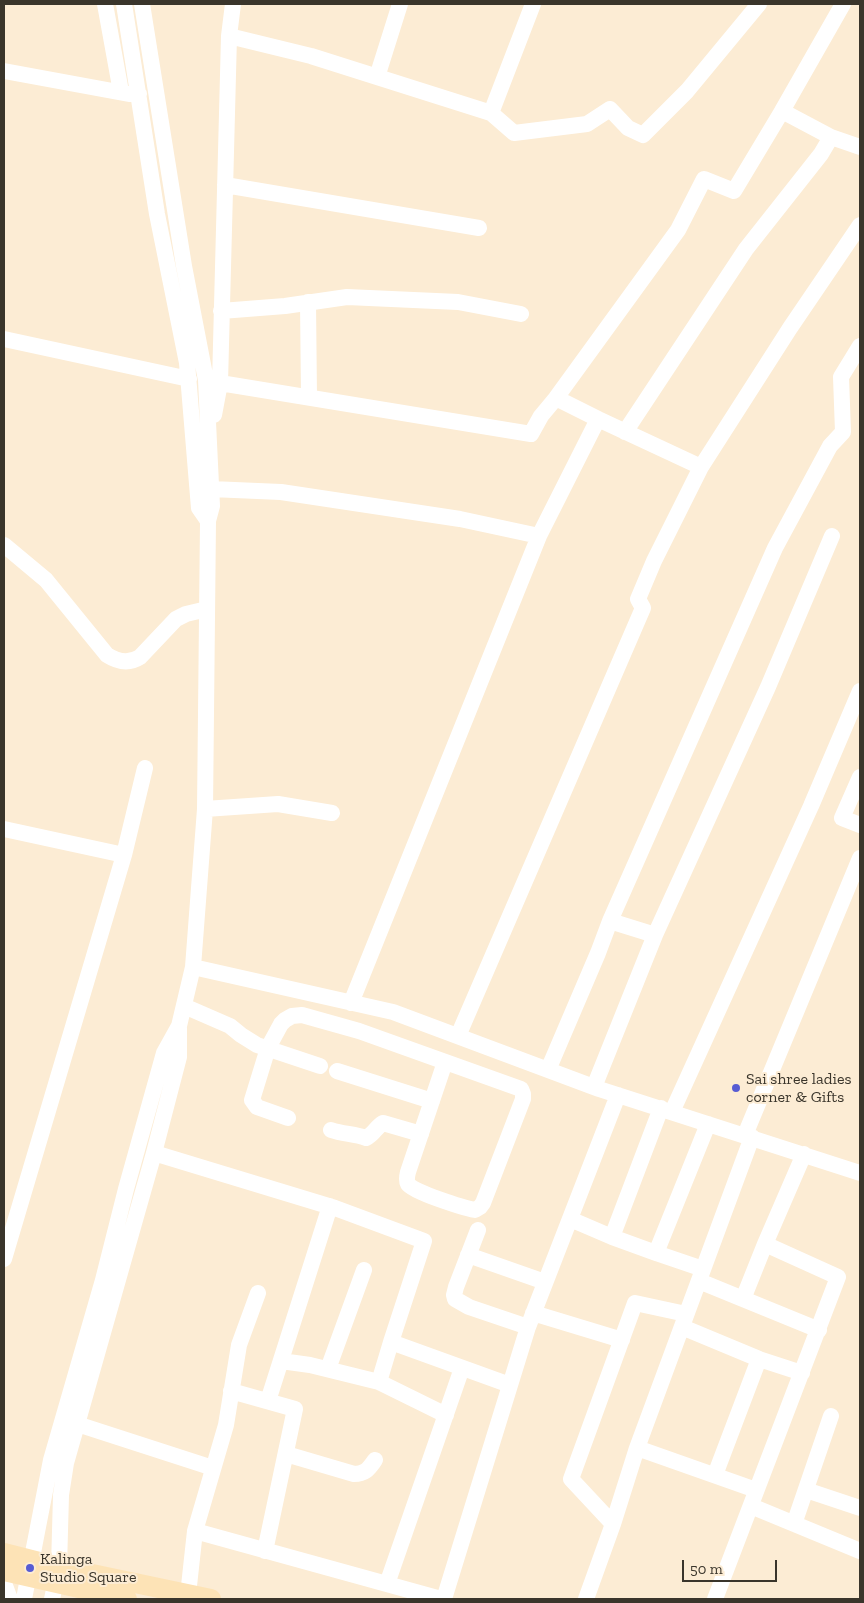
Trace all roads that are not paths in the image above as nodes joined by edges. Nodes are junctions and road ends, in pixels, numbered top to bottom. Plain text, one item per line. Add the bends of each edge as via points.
1 (105, 4) edge
2 (124, 4) edge
3 (142, 4) edge
4 (233, 4) edge
5 (400, 4) edge
6 (533, 4) edge
7 (759, 4) edge
8 (843, 4) edge
9 (229, 36) junction
10 (4, 71) edge
11 (377, 77) junction
12 (121, 92) junction
13 (140, 94) junction
14 (782, 111) junction
15 (491, 114) junction
16 (831, 137) junction
17 (860, 147) edge
18 (225, 185) junction
19 (171, 190) junction
20 (154, 191) junction
21 (860, 225) edge
22 (479, 228) dead end
23 (308, 302) junction
24 (221, 311) junction
25 (521, 314) dead end
26 (4, 339) edge
27 (860, 346) edge
28 (189, 379) junction
29 (220, 383) junction
30 (309, 397) junction
31 (556, 398) junction
32 (598, 419) junction
33 (625, 432) junction
34 (209, 442) junction
35 (701, 468) junction
36 (211, 489) junction
37 (208, 521) junction
38 (539, 536) junction
39 (832, 536) dead end
40 (4, 545) edge
41 (207, 609) junction
42 (860, 692) edge
43 (146, 768) dead end
44 (860, 777) edge
45 (205, 809) junction
46 (332, 813) dead end
47 (860, 825) edge
48 (4, 829) edge
49 (124, 855) junction
50 (860, 858) edge
51 (610, 921) junction
52 (655, 935) junction
53 (193, 967) junction
54 (351, 1003) junction
55 (184, 1006) junction
56 (179, 1026) junction
57 (458, 1036) junction
58 (268, 1048) junction
59 (445, 1062) junction
60 (320, 1066) dead end
61 (548, 1070) junction
62 (337, 1071) dead end
63 (594, 1087) junction
64 (618, 1095) junction
65 (432, 1101) junction
66 (666, 1110) junction
67 (288, 1118) dead end
68 (708, 1124) junction
69 (332, 1130) dead end
70 (421, 1134) junction
71 (748, 1136) junction
72 (154, 1153) junction
73 (804, 1154) junction
74 (860, 1172) edge
75 (330, 1206) junction
76 (570, 1219) junction
77 (478, 1230) dead end
78 (612, 1236) junction
79 (765, 1244) junction
80 (5, 1249) edge
81 (656, 1253) junction
82 (468, 1255) junction
83 (364, 1270) dead end
84 (701, 1275) junction
85 (545, 1282) junction
86 (258, 1293) dead end
87 (743, 1299) junction
88 (530, 1320) junction
89 (684, 1321) junction
90 (819, 1330) junction
91 (622, 1340) junction
92 (390, 1342) junction
93 (759, 1359) junction
94 (281, 1361) junction
95 (462, 1368) junction
96 (328, 1369) junction
97 (802, 1373) junction
98 (379, 1382) junction
99 (510, 1385) junction
100 (232, 1391) junction
101 (268, 1401) junction
102 (446, 1415) junction
103 (831, 1416) dead end
104 (77, 1424) junction
105 (637, 1448) junction
106 (286, 1454) junction
107 (375, 1460) dead end
108 (213, 1468) junction
109 (715, 1475) junction
110 (756, 1490) junction
111 (806, 1490) junction
112 (751, 1506) junction
113 (860, 1508) edge
114 (613, 1524) junction
115 (794, 1524) junction
116 (195, 1531) junction
117 (265, 1551) junction
118 (860, 1551) edge
119 (4, 1553) edge
120 (30, 1568) junction
121 (4, 1571) edge
122 (4, 1583) edge
123 (56, 1583) edge
124 (387, 1584) junction
125 (188, 1595) junction
126 (92, 1596) edge
127 (719, 1598) edge
128 (10, 1599) edge
129 (24, 1599) edge
130 (127, 1599) edge
131 (211, 1599) edge
132 (443, 1599) edge
133 (586, 1599) edge

1 - 12 street
2 - 13 street
3 - 19 street
4 - 9 street
5 - 11 street
6 - 15 street
7 - 15 street via 687,91 643,135 628,128 610,109 587,124 514,133
8 - 14 street
9 - 11 street via 312,56
9 - 18 street
10 - 12 street
11 - 15 street
12 - 13 street
13 - 20 street
14 - 16 street
14 - 31 street via 734,191 704,179 678,230
16 - 17 street
16 - 33 street via 746,249
18 - 22 street
18 - 24 street
19 - 20 street
19 - 34 street via 206,380
20 - 28 street
21 - 35 street
23 - 24 street
23 - 25 street via 348,297 458,302
23 - 30 street
24 - 29 street
26 - 28 street
27 - 51 street via 841,377 843,432 830,446 775,548
28 - 37 street via 199,508
29 - 30 street
29 - 34 street
30 - 31 street via 531,434
31 - 32 street
32 - 33 street
32 - 38 street
33 - 35 street
34 - 36 street
35 - 57 street via 638,599 643,608
36 - 37 street via 212,506
36 - 38 street via 281,492
37 - 41 street
38 - 54 street
39 - 52 street via 768,687
40 - 41 street via 46,580 107,655 114,659 133,662 176,619
41 - 45 street
42 - 66 street via 807,815
43 - 49 street
44 - 47 street via 842,818
45 - 46 street via 278,804
45 - 53 street
48 - 49 street
49 - 80 street
50 - 71 street
51 - 52 street
51 - 61 street
52 - 63 street
53 - 54 street
53 - 55 street
54 - 57 street via 393,1012
55 - 56 street
55 - 58 street via 230,1026 251,1042
56 - 72 street via 179,1057
56 - 120 street via 164,1053 51,1460
57 - 61 street
58 - 59 street via 285,1020 302,1015 359,1030
58 - 60 street
58 - 67 street via 252,1100 257,1107
59 - 65 street
59 - 70 street via 514,1086 523,1094 480,1207 468,1209 420,1192 408,1184 408,1172
61 - 63 street
62 - 65 street
63 - 64 street
64 - 66 street
64 - 76 street
65 - 70 street
66 - 68 street
66 - 78 street
68 - 71 street
68 - 81 street
69 - 70 street via 366,1138 383,1123
71 - 73 street
71 - 84 street
72 - 75 street
72 - 104 street
73 - 74 street
73 - 79 street
75 - 92 street via 424,1242
75 - 94 street
76 - 78 street
76 - 85 street
77 - 82 street
78 - 81 street
79 - 87 street
79 - 90 street via 838,1277
81 - 84 street
82 - 85 street
82 - 88 street via 455,1299 469,1307
83 - 96 street
84 - 87 street
84 - 89 street
85 - 88 street
86 - 100 street via 239,1345
87 - 90 street
88 - 91 street
88 - 99 street
89 - 91 street via 635,1302
89 - 93 street
89 - 105 street
90 - 97 street
91 - 114 street via 571,1479
92 - 95 street
92 - 98 street
93 - 97 street
93 - 109 street
94 - 96 street
94 - 101 street
95 - 99 street
95 - 102 street
96 - 98 street
97 - 110 street
98 - 102 street
99 - 132 street
100 - 101 street
100 - 108 street
101 - 106 street via 295,1409
102 - 124 street
103 - 111 street
104 - 108 street
104 - 123 street via 61,1496
105 - 109 street
105 - 114 street
106 - 107 street via 354,1474 366,1472
106 - 117 street
108 - 116 street
109 - 110 street
110 - 112 street
111 - 113 street
111 - 115 street
112 - 115 street
112 - 127 street
114 - 133 street
115 - 118 street
116 - 117 street
116 - 125 street
117 - 124 street
119 - 120 main road
120 - 121 main road
120 - 123 main road
120 - 129 street
122 - 128 street
123 - 125 main road
123 - 126 main road
124 - 132 street
125 - 131 main road
126 - 130 main road

